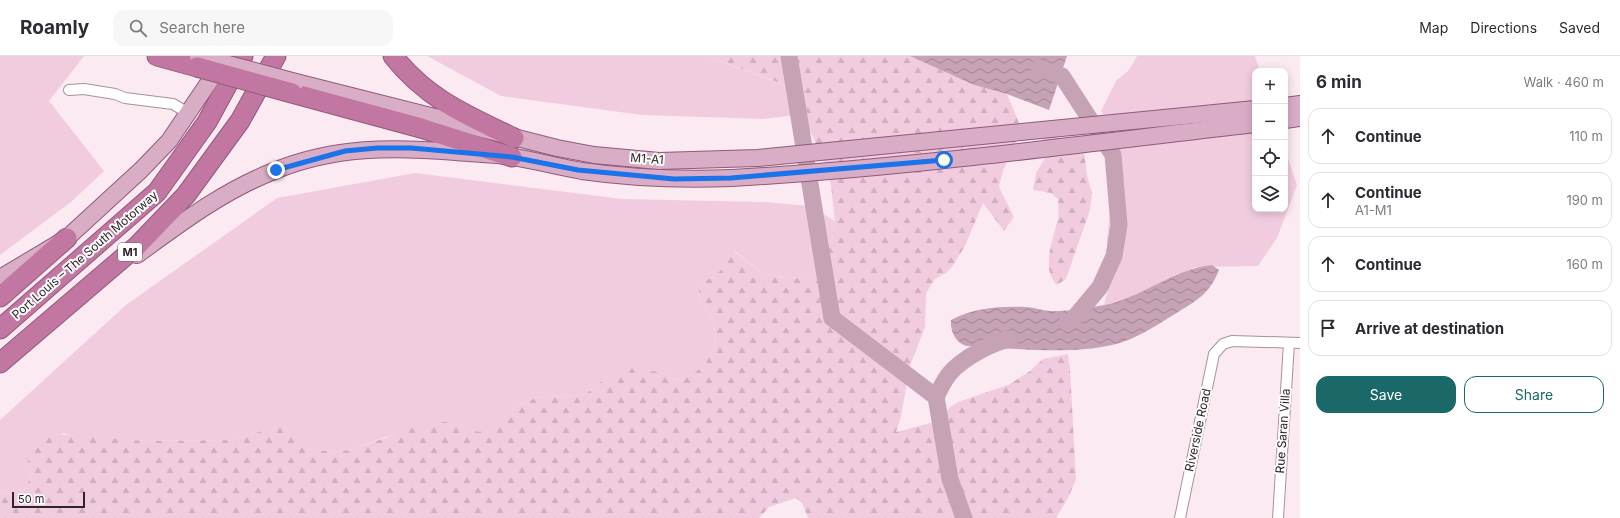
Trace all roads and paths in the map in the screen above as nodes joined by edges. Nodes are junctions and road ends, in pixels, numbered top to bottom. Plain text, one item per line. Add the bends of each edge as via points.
1 (157, 56) edge
2 (221, 56) edge
3 (243, 56) edge
4 (276, 56) edge
5 (393, 56) edge
6 (197, 60) edge
7 (294, 87) junction
8 (69, 90) dead end
9 (1300, 104) edge
10 (1288, 106) edge
11 (1252, 109) edge
12 (188, 113) junction
13 (1300, 118) edge
14 (1288, 120) edge
15 (1252, 124) edge
16 (514, 138) junction
17 (512, 157) junction
18 (67, 238) junction
19 (127, 261) junction
20 (0, 278) edge
21 (90, 287) junction
22 (0, 297) edge
23 (0, 329) edge
24 (1300, 343) edge
25 (1289, 344) junction
26 (0, 363) edge
27 (0, 371) edge
28 (1180, 518) edge
29 (1278, 518) edge

1 - 6 highway
2 - 12 main road via 211,80
3 - 23 highway, Port Louis – The South Motorway / M1 via 207,122 157,192
4 - 21 highway, Port Louis – The South Motorway / M1 via 240,121 186,195 137,246
5 - 16 highway via 404,71 429,93 453,109
6 - 7 highway, bridge
7 - 16 main road, M1-A1 via 431,115
7 - 17 highway
8 - 12 street via 84,89 125,98 173,104
9 - 10 main road
11 - 16 main road, M1-A1 via 782,157 659,161 594,155
12 - 18 main road via 169,141 141,170
13 - 14 main road
15 - 17 main road via 944,160 731,178 674,179 578,170
17 - 19 main road via 411,148 377,148 345,151 310,160 276,170 211,202
18 - 20 main road
18 - 22 highway
19 - 21 highway
19 - 27 main road
21 - 26 highway, Port Louis – The South Motorway / M1
24 - 25 street
25 - 28 street, Riverside Road via 1232,340 1223,344 1214,354
25 - 29 street, Rue Saran Villa

